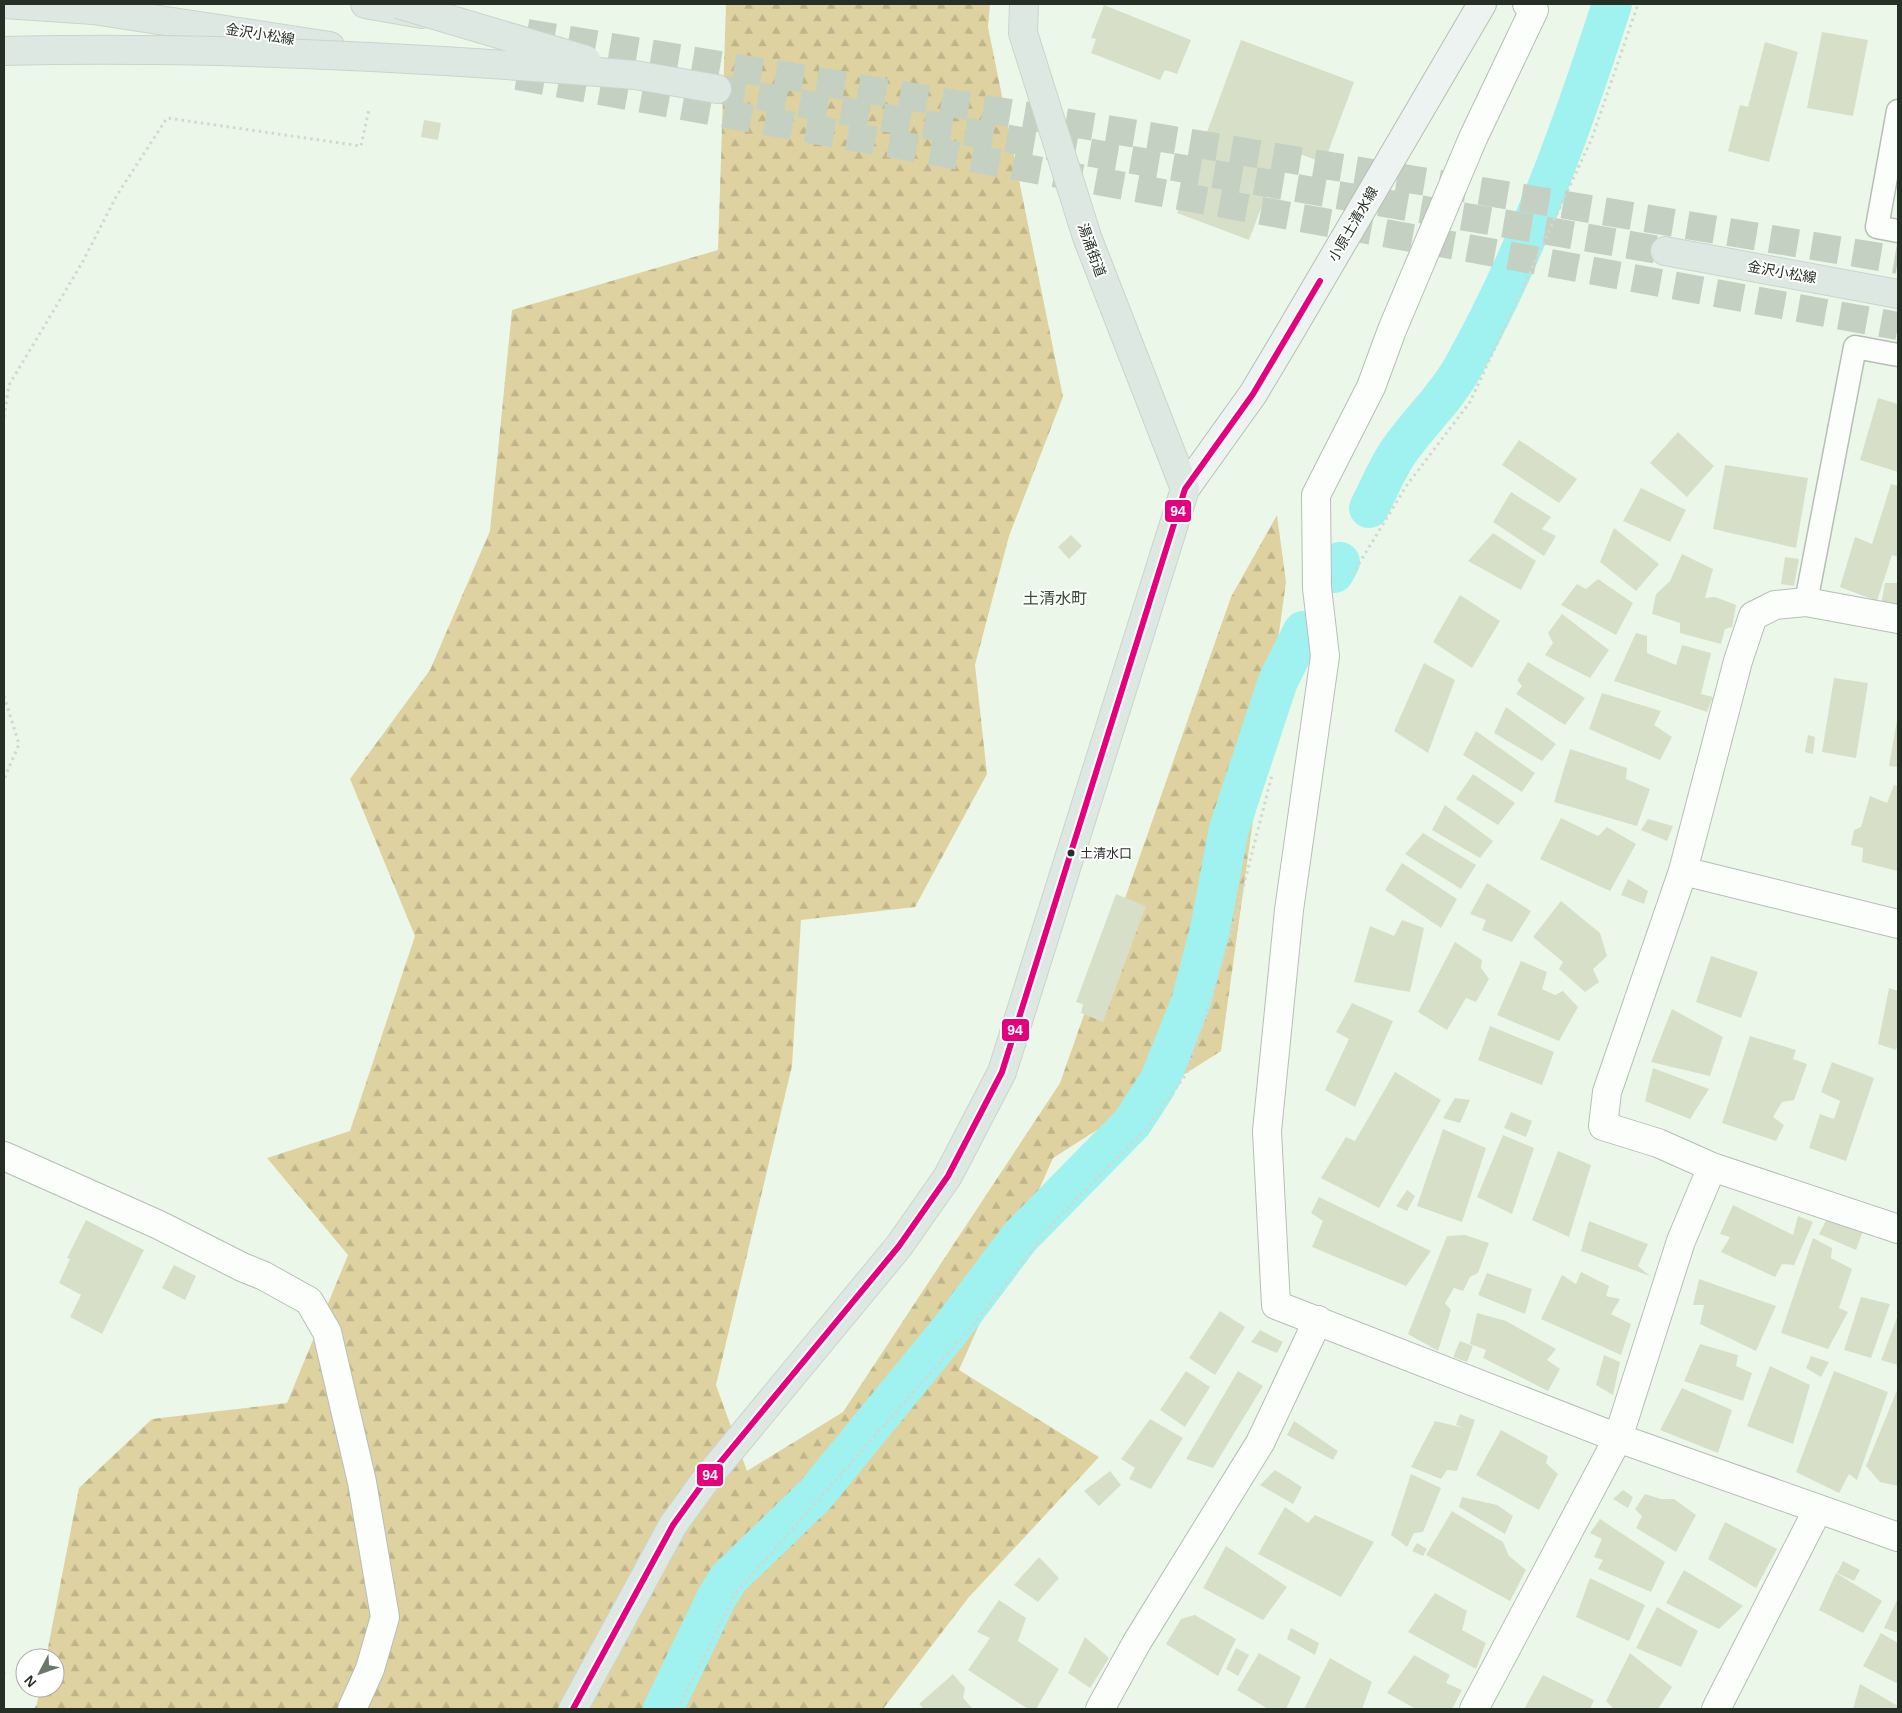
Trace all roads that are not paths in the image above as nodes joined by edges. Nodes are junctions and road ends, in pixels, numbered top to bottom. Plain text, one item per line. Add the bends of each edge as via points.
1 (4, 4) edge
2 (365, 4) edge
3 (398, 4) edge
4 (1024, 4) edge
5 (1482, 4) edge
6 (1527, 4) edge
7 (523, 32) tunnel mouth
8 (4, 51) edge
9 (514, 75) tunnel mouth
10 (635, 75) junction
11 (717, 89) tunnel mouth
12 (1898, 111) edge
13 (1898, 231) edge
14 (1665, 251) tunnel mouth
15 (1898, 294) edge
16 (1898, 355) edge
17 (1185, 490) junction
18 (1806, 602) junction
19 (1898, 619) edge
20 (1683, 871) junction
21 (1898, 924) edge
22 (4, 1156) edge
23 (1712, 1167) junction
24 (1898, 1229) edge
25 (1318, 1320) junction
26 (1618, 1438) junction
27 (1818, 1509) junction
28 (1898, 1538) edge
29 (352, 1709) edge
30 (573, 1709) edge
31 (1100, 1709) edge
32 (1474, 1709) edge
33 (1716, 1709) edge

1 - 9 main road, 金沢小松線 via 102,12
2 - 7 main road
3 - 10 main road, bridge
4 - 17 main road, 湯涌街道 via 1023,33 1087,237
5 - 17 main road, 小原土清水線 via 1253,394
6 - 25 street via 1534,10 1473,138 1371,387 1316,495 1317,588 1324,656 1289,910 1267,1131 1276,1305
8 - 10 main road, bridge via 166,49 283,53 474,61
10 - 11 main road
12 - 13 lane via 1877,227
14 - 15 main road, 金沢小松線
16 - 18 lane via 1855,347
17 - 30 main road via 1002,1072 948,1176 899,1246 704,1482 673,1525
18 - 19 street
18 - 20 street via 1776,605 1752,616
20 - 21 street
20 - 23 street via 1607,1092 1603,1126 1658,1143
22 - 29 street via 159,1225 309,1301 327,1332 362,1482 385,1617 370,1669
23 - 24 street
23 - 26 street via 1681,1241
25 - 26 street
25 - 31 street via 1260,1443 1137,1642
26 - 27 street
26 - 32 street
27 - 28 street
27 - 33 street

